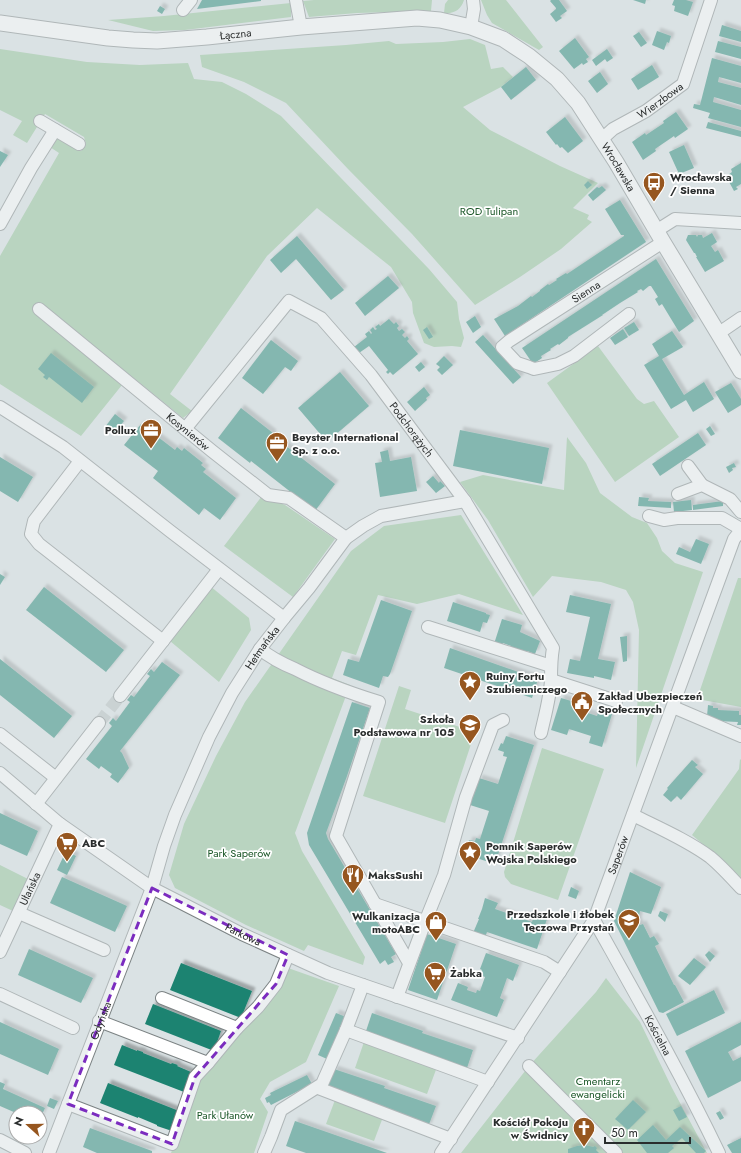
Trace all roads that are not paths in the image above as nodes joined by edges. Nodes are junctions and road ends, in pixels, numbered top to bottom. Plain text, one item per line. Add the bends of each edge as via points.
1 (191, 0) edge
2 (296, 0) edge
3 (472, 0) edge
4 (711, 0) edge
5 (183, 10) dead end
6 (0, 23) edge
7 (301, 27) junction
8 (471, 27) junction
9 (40, 121) dead end
10 (55, 130) junction
11 (602, 138) junction
12 (79, 144) dead end
13 (741, 223) edge
14 (0, 224) edge
15 (659, 236) junction
16 (39, 309) dead end
17 (629, 314) dead end
18 (741, 318) edge
19 (718, 333) junction
20 (741, 371) edge
21 (0, 407) edge
22 (185, 429) junction
23 (80, 461) junction
24 (688, 466) dead end
25 (702, 485) junction
26 (678, 494) dead end
27 (465, 501) junction
28 (741, 512) edge
29 (649, 516) dead end
30 (741, 530) edge
31 (346, 538) junction
32 (219, 569) junction
33 (284, 618) junction
34 (428, 627) dead end
35 (163, 641) junction
36 (260, 649) junction
37 (551, 666) junction
38 (551, 680) junction
39 (120, 696) tunnel mouth
40 (616, 701) dead end
41 (673, 707) junction
42 (503, 720) dead end
43 (99, 723) tunnel mouth
44 (540, 733) dead end
45 (0, 734) edge
46 (741, 736) edge
47 (0, 774) edge
48 (56, 778) junction
49 (36, 804) junction
50 (633, 815) junction
51 (60, 824) junction
52 (152, 888) junction
53 (741, 888) edge
54 (375, 904) junction
55 (19, 913) junction
56 (594, 920) junction
57 (424, 922) junction
58 (104, 950) dead end
59 (0, 952) edge
60 (288, 955) junction
61 (409, 963) junction
62 (560, 972) junction
63 (363, 985) junction
64 (0, 994) edge
65 (397, 997) junction
66 (162, 998) dead end
67 (100, 1021) junction
68 (73, 1028) dead end
69 (237, 1028) junction
70 (346, 1030) junction
71 (518, 1038) junction
72 (208, 1063) junction
73 (529, 1066) dead end
74 (488, 1082) junction
75 (318, 1088) junction
76 (68, 1104) junction
77 (451, 1139) junction
78 (1, 1145) edge
79 (613, 1149) edge
80 (25, 1153) edge
81 (49, 1153) edge
82 (264, 1153) edge
83 (441, 1153) edge
84 (719, 1153) edge

1 - 5 street
2 - 7 street
3 - 8 street via 474,9
4 - 11 street, Wierzbowa via 683,84
6 - 7 main road, Łączna via 108,38 157,41
7 - 8 main road, Łączna via 417,18
8 - 11 main road, Wrocławska via 504,39 557,79 578,103
9 - 10 street
10 - 12 street
10 - 14 street
11 - 15 main road, Wrocławska
13 - 15 street, Sienna via 675,219
15 - 17 street, Sienna via 502,347 517,363 534,369 558,364 574,356
15 - 19 main road, Wrocławska
16 - 22 street, Kosynierów
18 - 19 street
19 - 20 main road, Wrocławska
21 - 23 street via 63,447
22 - 27 street, Podchorążych via 289,301 321,318 370,375
22 - 31 street, Kosynierów via 268,495 289,498
23 - 32 street
23 - 35 street via 34,521 31,534 40,544
24 - 25 street
25 - 26 street
25 - 28 street via 730,499
27 - 31 street, Hetmańska via 381,516
27 - 37 street, Podchorążych via 553,648
29 - 30 street via 664,520 722,518
30 - 41 street, Saperów via 734,539
31 - 33 street, Hetmańska via 310,588
32 - 33 street
32 - 35 street
33 - 36 street, Hetmańska
34 - 37 street
35 - 39 street
36 - 52 street, Hetmańska via 208,737 175,815
36 - 54 street via 308,676 379,702 336,836
37 - 38 street, Podchorążych
38 - 40 street
38 - 44 street, Podchorążych
41 - 46 street
41 - 50 street, Saperów
42 - 57 street via 493,726 466,797 444,875
43 - 48 street
45 - 48 street
47 - 49 street, Parkowa
48 - 49 street
49 - 51 street, Parkowa
50 - 53 street via 710,857
50 - 56 street, Saperów
51 - 52 street, Parkowa
51 - 55 street, Ułańska
52 - 60 street, Parkowa
52 - 67 street, Gdyńska
54 - 57 street
54 - 61 street
55 - 58 street
55 - 59 street, Ułańska
56 - 62 street, Saperów
56 - 84 street, Kościelna
57 - 61 street
57 - 62 street via 544,962
60 - 63 street, Parkowa
60 - 69 street via 276,984
61 - 65 street
62 - 71 street, Saperów
63 - 65 street, Parkowa
63 - 70 street
64 - 68 street
65 - 71 street, Parkowa
66 - 69 street
67 - 72 street
67 - 76 street, Gdyńska
69 - 72 street
70 - 74 street
70 - 75 street
71 - 74 street, Saperów
72 - 76 street via 195,1077 172,1144
73 - 79 street
74 - 77 street, Saperów
75 - 77 street
75 - 82 street via 280,1110
76 - 81 street, Gdyńska
77 - 83 street, Saperów
78 - 80 street

